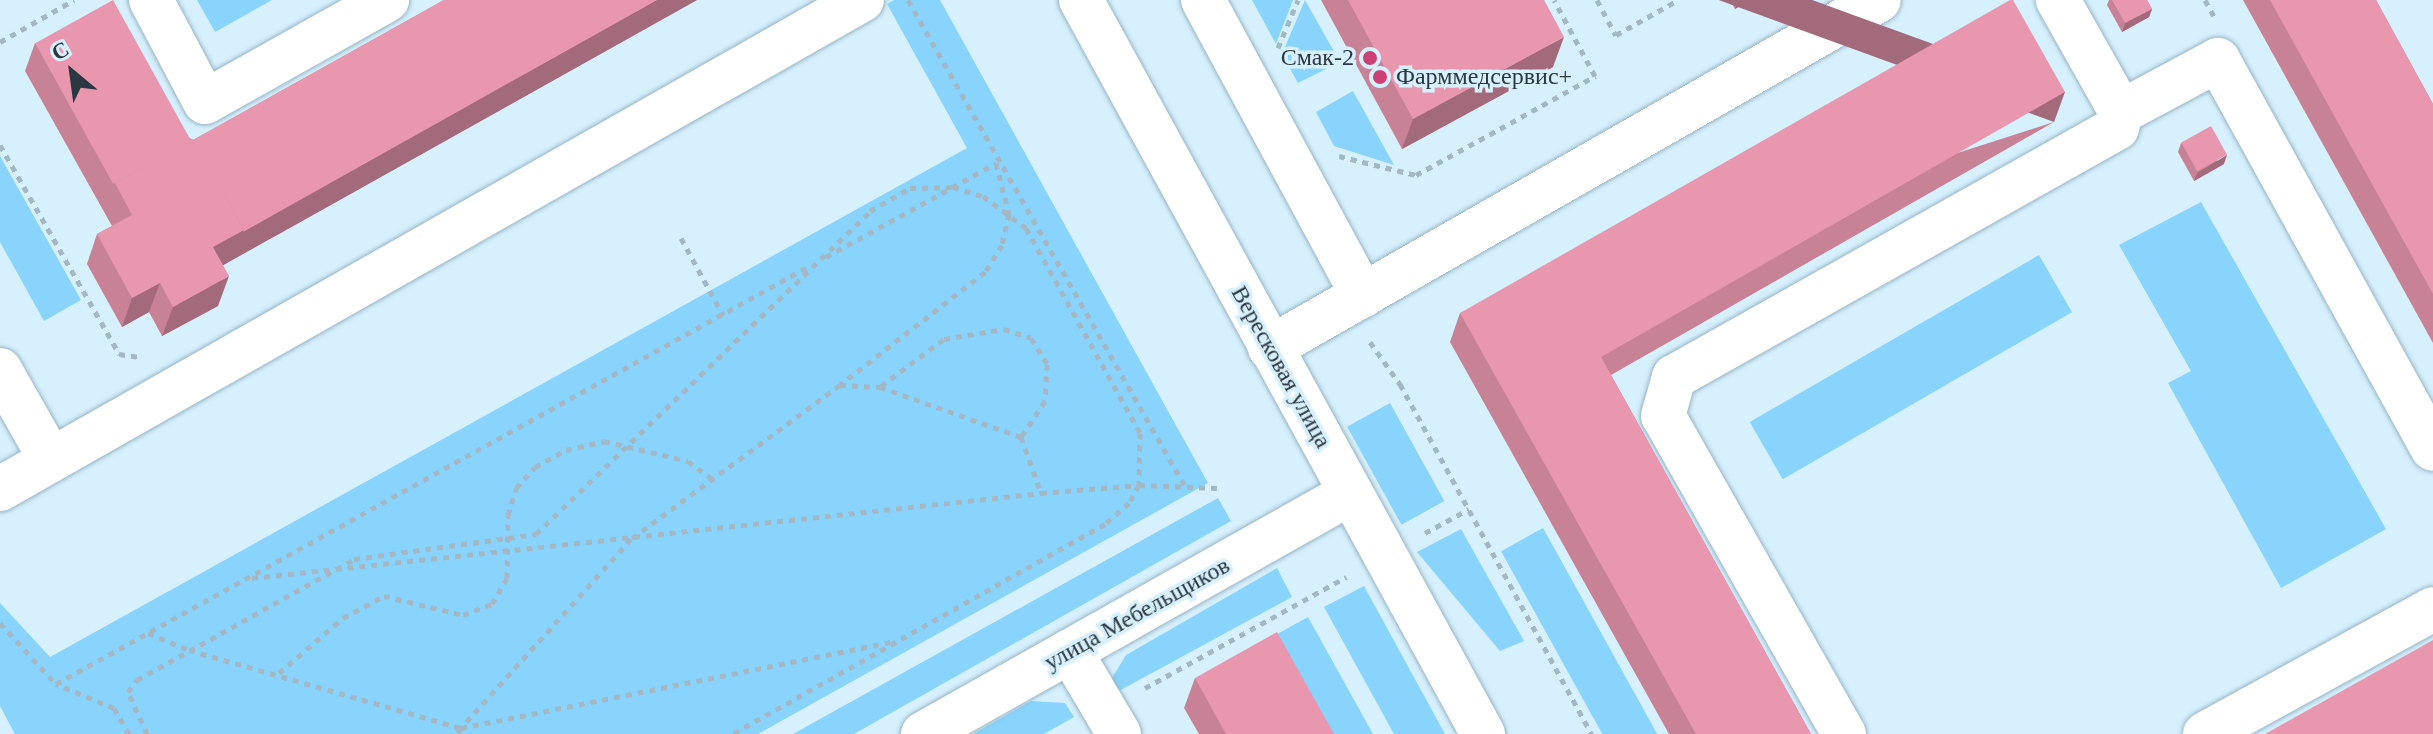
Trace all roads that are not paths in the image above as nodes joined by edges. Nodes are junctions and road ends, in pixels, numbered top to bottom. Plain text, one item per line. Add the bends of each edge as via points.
1 (151, 0) edge
2 (862, 0) edge
3 (1081, 0) edge
4 (1203, 0) edge
5 (1879, 0) edge
6 (2058, 0) edge
7 (366, 5) edge
8 (2121, 112) junction
9 (1354, 302) junction
10 (1270, 348) junction
11 (0, 370) edge
12 (2433, 449) edge
13 (51, 460) junction
14 (0, 489) edge
15 (1350, 493) junction
16 (2433, 609) edge
17 (1070, 651) junction
18 (1112, 723) edge
19 (923, 734) edge
20 (1483, 734) edge
21 (1844, 734) edge
22 (2205, 734) edge

1 - 7 street via 205,102
2 - 13 street
3 - 10 street, Вересковая улица
4 - 9 street
5 - 9 street
6 - 8 street
8 - 12 street via 2218,60
8 - 21 street via 2117,128 1674,377 1663,416
9 - 10 street
10 - 15 street, Вересковая улица
11 - 13 street
13 - 14 street
15 - 17 street, улица Мебельщиков
15 - 20 street, Вересковая улица
16 - 22 street
17 - 18 street
17 - 19 street, улица Мебельщиков

